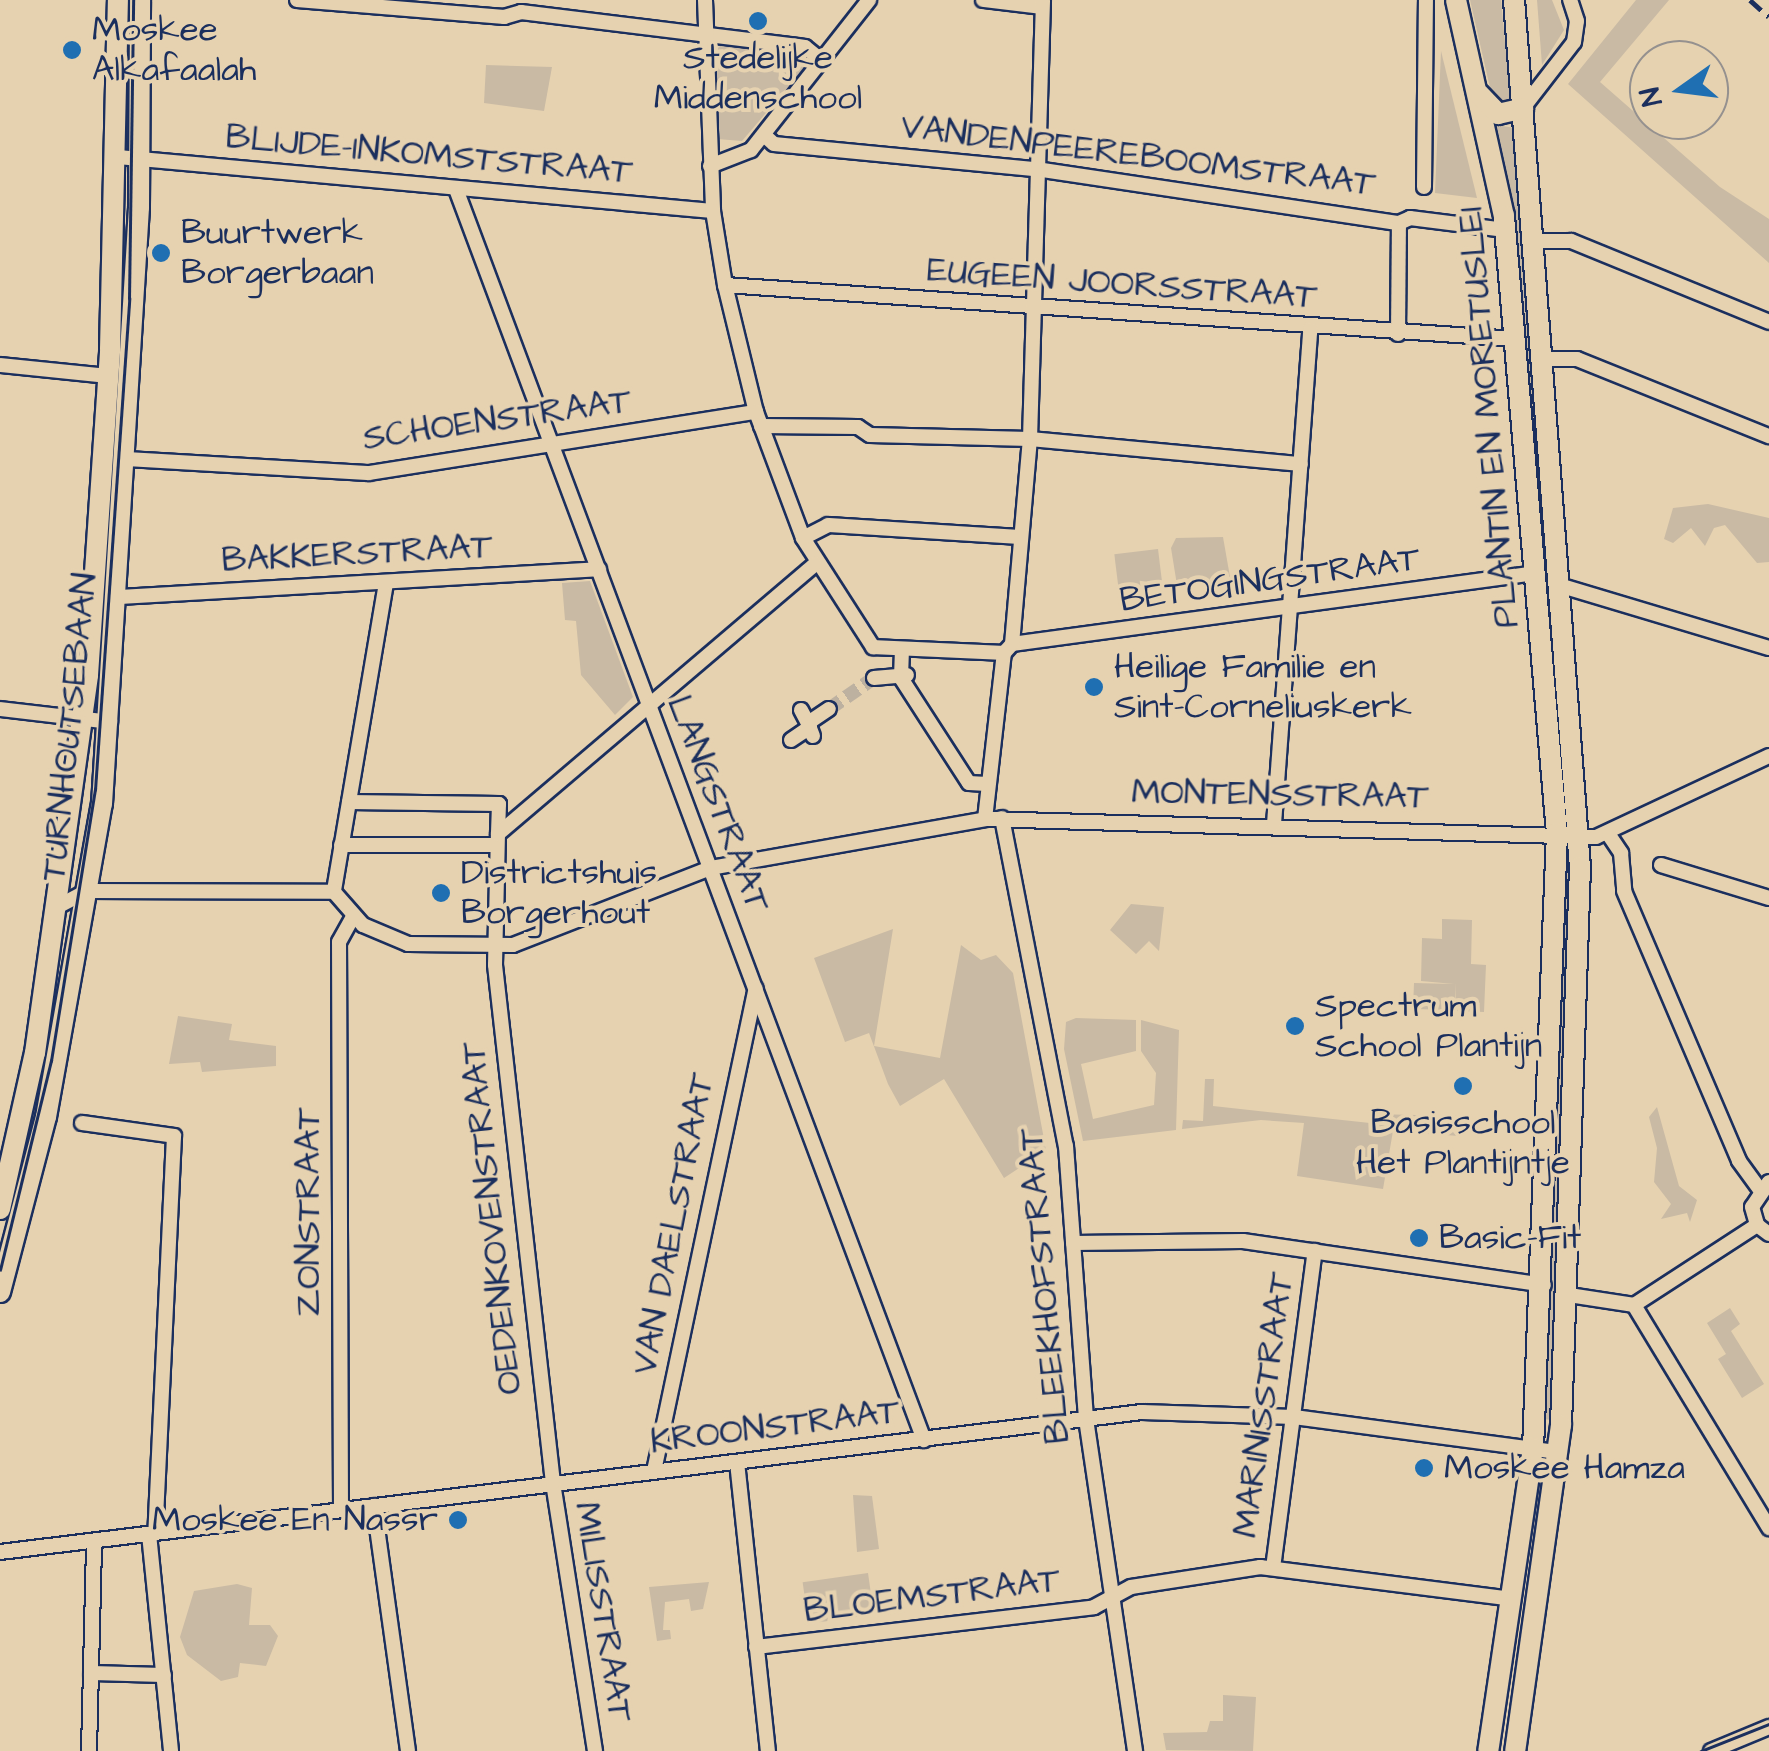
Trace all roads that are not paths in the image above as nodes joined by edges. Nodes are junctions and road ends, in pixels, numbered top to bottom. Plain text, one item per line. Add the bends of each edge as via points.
1 (118, 0) edge
2 (140, 0) edge
3 (297, 0) edge
4 (705, 0) edge
5 (869, 0) edge
6 (983, 0) edge
7 (1426, 0) edge
8 (1456, 0) edge
9 (1514, 0) edge
10 (1570, 0) edge
11 (1042, 4) edge
12 (703, 34) junction
13 (822, 62) junction
14 (1473, 84) junction
15 (1524, 108) junction
16 (764, 135) junction
17 (118, 157) junction
18 (140, 159) junction
19 (710, 166) junction
20 (1036, 169) junction
21 (1424, 187) dead end
22 (456, 190) junction
23 (712, 210) junction
24 (1399, 223) junction
25 (1506, 230) junction
26 (1532, 242) junction
27 (725, 285) junction
28 (1033, 307) junction
29 (1769, 322) edge
30 (1310, 329) junction
31 (1398, 334) junction
32 (1515, 339) junction
33 (1542, 359) junction
34 (0, 365) edge
35 (108, 376) junction
36 (758, 419) junction
37 (1769, 436) edge
38 (1030, 439) junction
39 (554, 444) junction
40 (125, 459) junction
41 (1301, 464) junction
42 (1021, 537) junction
43 (803, 538) junction
44 (815, 564) junction
45 (598, 569) junction
46 (1536, 573) junction
47 (386, 583) junction
48 (1562, 586) junction
49 (118, 597) junction
50 (1290, 608) junction
51 (902, 648) junction
52 (1769, 648) edge
53 (1008, 649) junction
54 (904, 676) junction
55 (874, 678) tunnel mouth
56 (648, 704) junction
57 (0, 710) edge
58 (829, 710) tunnel mouth
59 (83, 720) junction
60 (110, 722) junction
61 (791, 740) dead end
62 (1769, 756) edge
63 (987, 784) junction
64 (349, 802) junction
65 (1002, 818) junction
66 (985, 819) junction
67 (1274, 824) junction
68 (1557, 833) junction
69 (1609, 835) junction
70 (1580, 836) junction
71 (498, 840) junction
72 (341, 845) junction
73 (1661, 865) dead end
74 (711, 868) junction
75 (87, 891) junction
76 (334, 892) junction
77 (1769, 898) edge
78 (58, 907) junction
79 (353, 917) junction
80 (495, 946) junction
81 (756, 989) junction
82 (82, 1122) dead end
83 (1764, 1186) edge
84 (0, 1208) edge
85 (1763, 1229) edge
86 (1073, 1243) junction
87 (1315, 1251) junction
88 (1544, 1285) junction
89 (0, 1292) edge
90 (1570, 1295) junction
91 (1634, 1305) junction
92 (1294, 1417) junction
93 (1086, 1419) junction
94 (924, 1440) junction
95 (1533, 1448) junction
96 (1558, 1452) junction
97 (736, 1462) junction
98 (654, 1471) junction
99 (552, 1483) junction
100 (374, 1506) junction
101 (340, 1510) junction
102 (1769, 1528) edge
103 (152, 1534) junction
104 (94, 1541) junction
105 (0, 1552) edge
106 (1272, 1568) junction
107 (1111, 1596) junction
108 (1512, 1599) junction
109 (756, 1647) junction
110 (92, 1673) junction
111 (164, 1675) junction
112 (1769, 1727) edge
113 (89, 1751) edge
114 (170, 1751) edge
115 (408, 1751) edge
116 (595, 1751) edge
117 (768, 1751) edge
118 (1135, 1751) edge
119 (1488, 1751) edge
120 (1514, 1751) edge
121 (1711, 1751) edge

1 - 17 main road, TURNHOUTSEBAAN
2 - 18 main road, TURNHOUTSEBAAN
3 - 12 street via 504,17 520,12
4 - 12 street
5 - 13 street
6 - 11 street
7 - 21 street, PLANTIN EN MORETUSLEI
8 - 14 main road, PLANTIN EN MORETUSLEI
9 - 15 main road, PLANTIN EN MORETUSLEI
10 - 15 street via 1574,42
11 - 20 street
12 - 13 street via 805,47
12 - 19 street
13 - 16 street
14 - 15 main road via 1498,114
14 - 25 main road, PLANTIN EN MORETUSLEI
15 - 26 main road, PLANTIN EN MORETUSLEI
16 - 19 street via 751,150
16 - 20 street, VANDENPEEREBOOMSTRAAT via 774,144
17 - 18 street
17 - 35 main road, TURNHOUTSEBAAN
18 - 22 street, BLIJDE-INKOMSTSTRAAT
18 - 40 main road, TURNHOUTSEBAAN
19 - 23 street
20 - 24 street, VANDENPEEREBOOMSTRAAT
20 - 28 street
22 - 23 street, BLIJDE-INKOMSTSTRAAT
22 - 39 street, LANGSTRAAT
23 - 27 street
24 - 25 street, VANDENPEEREBOOMSTRAAT via 1410,218
24 - 31 street
25 - 32 main road, PLANTIN EN MORETUSLEI
26 - 29 street via 1571,240
26 - 33 main road, PLANTIN EN MORETUSLEI
27 - 28 street, EUGEEN JOORSSTRAAT
27 - 36 street
28 - 30 street, EUGEEN JOORSSTRAAT
28 - 38 street
30 - 31 street, EUGEEN JOORSSTRAAT
30 - 41 street
31 - 32 street, EUGEEN JOORSSTRAAT
32 - 46 main road, PLANTIN EN MORETUSLEI
33 - 37 street via 1577,359
33 - 48 main road, PLANTIN EN MORETUSLEI
34 - 35 street
35 - 59 main road, TURNHOUTSEBAAN
36 - 38 street, SCHOENSTRAAT
36 - 39 street, SCHOENSTRAAT
36 - 43 street
38 - 41 street, SCHOENSTRAAT
38 - 42 street
39 - 40 street, SCHOENSTRAAT via 369,472
39 - 45 street, LANGSTRAAT
40 - 49 main road, TURNHOUTSEBAAN
41 - 50 street
42 - 43 street via 828,526
42 - 53 street
43 - 44 street
44 - 51 street via 873,648
44 - 56 street
45 - 47 street, BAKKERSTRAAT
45 - 56 street, LANGSTRAAT
46 - 50 street, BETOGINGSTRAAT
46 - 68 main road, PLANTIN EN MORETUSLEI
47 - 49 street, BAKKERSTRAAT
47 - 64 street
48 - 52 street
48 - 70 main road, PLANTIN EN MORETUSLEI
49 - 60 main road, TURNHOUTSEBAAN
50 - 53 street, BETOGINGSTRAAT
50 - 67 street
51 - 53 street, BETOGINGSTRAAT
51 - 54 street
53 - 63 street
54 - 55 street
54 - 63 street via 969,784
56 - 71 street
56 - 74 street, LANGSTRAAT
57 - 59 street
58 - 61 street
59 - 60 street
59 - 78 main road, TURNHOUTSEBAAN
60 - 75 main road, TURNHOUTSEBAAN
62 - 69 street
63 - 66 street
64 - 71 street via 499,804
64 - 72 street
65 - 66 street, MONTENSSTRAAT
65 - 67 street, MONTENSSTRAAT
65 - 86 street, BLEEKHOFSTRAAT via 1066,1146
66 - 74 street, MONTENSSTRAAT
67 - 68 street, MONTENSSTRAAT
68 - 70 street
68 - 88 main road, PLANTIN EN MORETUSLEI
69 - 70 street
69 - 83 street via 1621,853 1624,891 1739,1160
70 - 90 main road, PLANTIN EN MORETUSLEI
71 - 72 street
71 - 80 street, OEDENKOVENSTRAAT
72 - 76 street
73 - 77 street
74 - 80 street, MONTENSSTRAAT via 513,946
74 - 81 street, LANGSTRAAT
75 - 76 street
75 - 78 street
75 - 89 main road, TURNHOUTSEBAAN via 46,1117
76 - 79 street
78 - 84 main road, TURNHOUTSEBAAN via 35,1053
79 - 80 street, MONTENSSTRAAT via 408,944
79 - 101 street, ZONSTRAAT via 338,942
80 - 99 street, OEDENKOVENSTRAAT
81 - 94 street, LANGSTRAAT
81 - 98 street, VAN DAELSTRAAT
82 - 103 street via 174,1136
83 - 85 street via 1752,1207
85 - 91 street
86 - 87 street via 1180,1238
86 - 93 street, BLEEKHOFSTRAAT
87 - 88 street
87 - 92 street, MARINISSTRAAT
88 - 95 main road, PLANTIN EN MORETUSLEI
90 - 91 street
90 - 96 main road, PLANTIN EN MORETUSLEI
91 - 102 street
92 - 93 street, KROONSTRAAT via 1176,1411
92 - 95 street, KROONSTRAAT
92 - 106 street, MARINISSTRAAT
93 - 94 street, KROONSTRAAT
93 - 107 street, BLEEKHOFSTRAAT
94 - 97 street, KROONSTRAAT
95 - 96 street, KROONSTRAAT
95 - 108 main road, PLANTIN EN MORETUSLEI
96 - 120 main road, PLANTIN EN MORETUSLEI
97 - 98 street, KROONSTRAAT
97 - 109 street
98 - 99 street, KROONSTRAAT
99 - 100 street, KROONSTRAAT
99 - 116 street, MILISSTRAAT
100 - 101 street, KROONSTRAAT
100 - 115 street
101 - 103 street, KROONSTRAAT
103 - 104 street, KROONSTRAAT
103 - 111 street
104 - 105 street, KROONSTRAAT
104 - 110 street
106 - 107 street, BLOEMSTRAAT via 1131,1587
106 - 108 street, BLOEMSTRAAT
107 - 109 street, BLOEMSTRAAT via 1094,1607
107 - 118 street, BLEEKHOFSTRAAT
108 - 119 main road, PLANTIN EN MORETUSLEI
109 - 117 street
110 - 111 street
110 - 113 street
111 - 114 street
112 - 121 street

